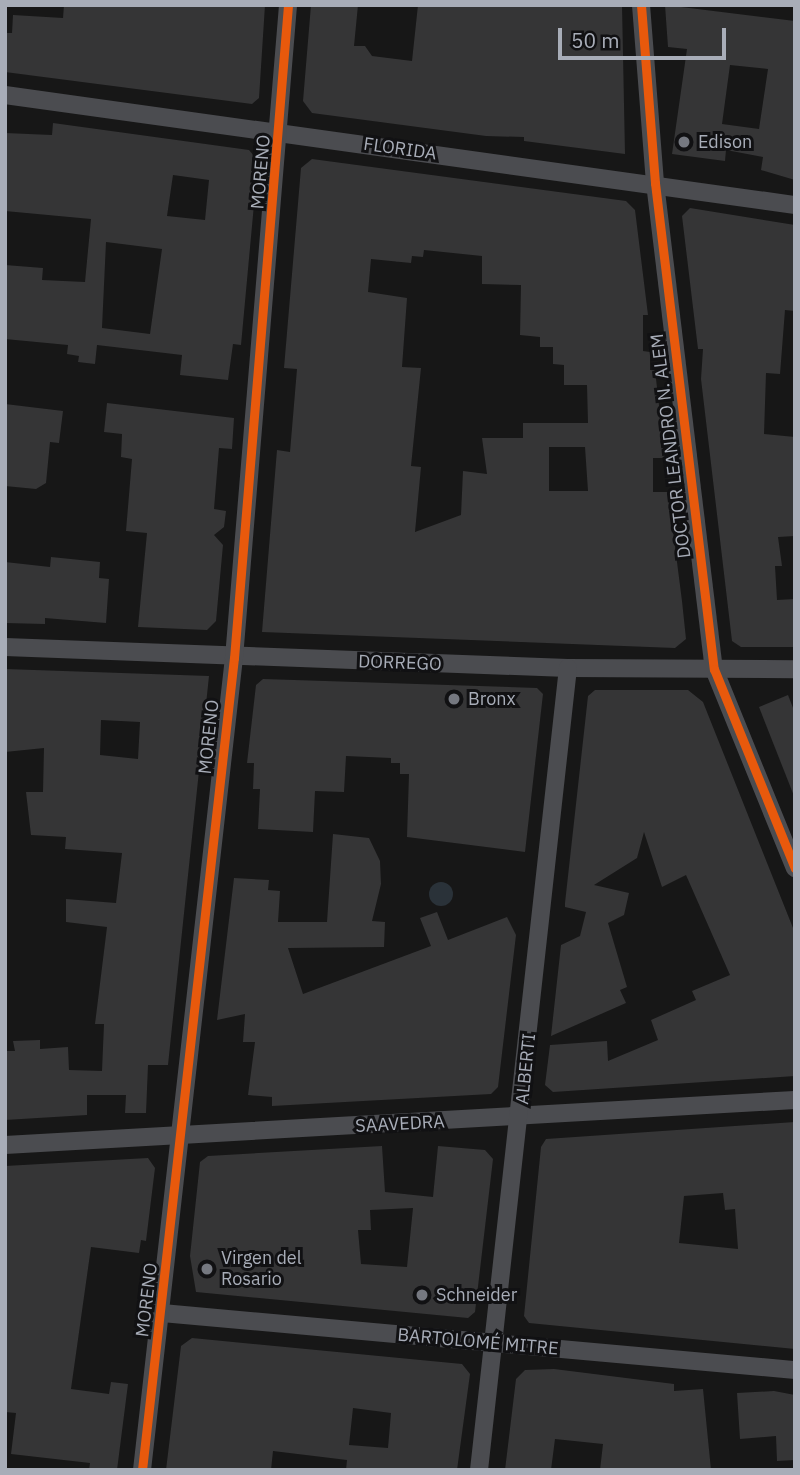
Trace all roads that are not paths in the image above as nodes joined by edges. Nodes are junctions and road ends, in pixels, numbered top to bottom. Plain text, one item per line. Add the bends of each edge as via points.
1 (288, 5) edge
2 (641, 5) edge
3 (5, 94) edge
4 (280, 133) junction
5 (655, 183) junction
6 (795, 205) edge
7 (5, 647) edge
8 (234, 658) junction
9 (568, 668) junction
10 (714, 669) junction
11 (795, 669) edge
12 (795, 868) edge
13 (795, 1100) edge
14 (520, 1117) junction
15 (181, 1136) junction
16 (5, 1145) edge
17 (162, 1313) junction
18 (495, 1343) junction
19 (795, 1370) edge
20 (142, 1470) edge
21 (479, 1470) edge

1 - 4 street, MORENO
2 - 5 street, DOCTOR LEANDRO N. ALEM
3 - 4 street, FLORIDA
4 - 5 street, FLORIDA
4 - 8 street, MORENO
5 - 6 street, FLORIDA
5 - 10 street, DOCTOR LEANDRO N. ALEM
7 - 8 street, DORREGO
8 - 9 street, DORREGO
8 - 15 street, MORENO
9 - 10 street, DORREGO
9 - 14 street, ALBERTI
10 - 11 street, DORREGO
10 - 12 street, DOCTOR LEANDRO N. ALEM
13 - 14 street, SAAVEDRA
14 - 15 street, SAAVEDRA
14 - 18 street, ALBERTI
15 - 16 street, SAAVEDRA
15 - 17 street, MORENO
17 - 18 street, BARTOLOMÉ MITRE
17 - 20 street, MORENO
18 - 19 street, BARTOLOMÉ MITRE
18 - 21 street, ALBERTI

